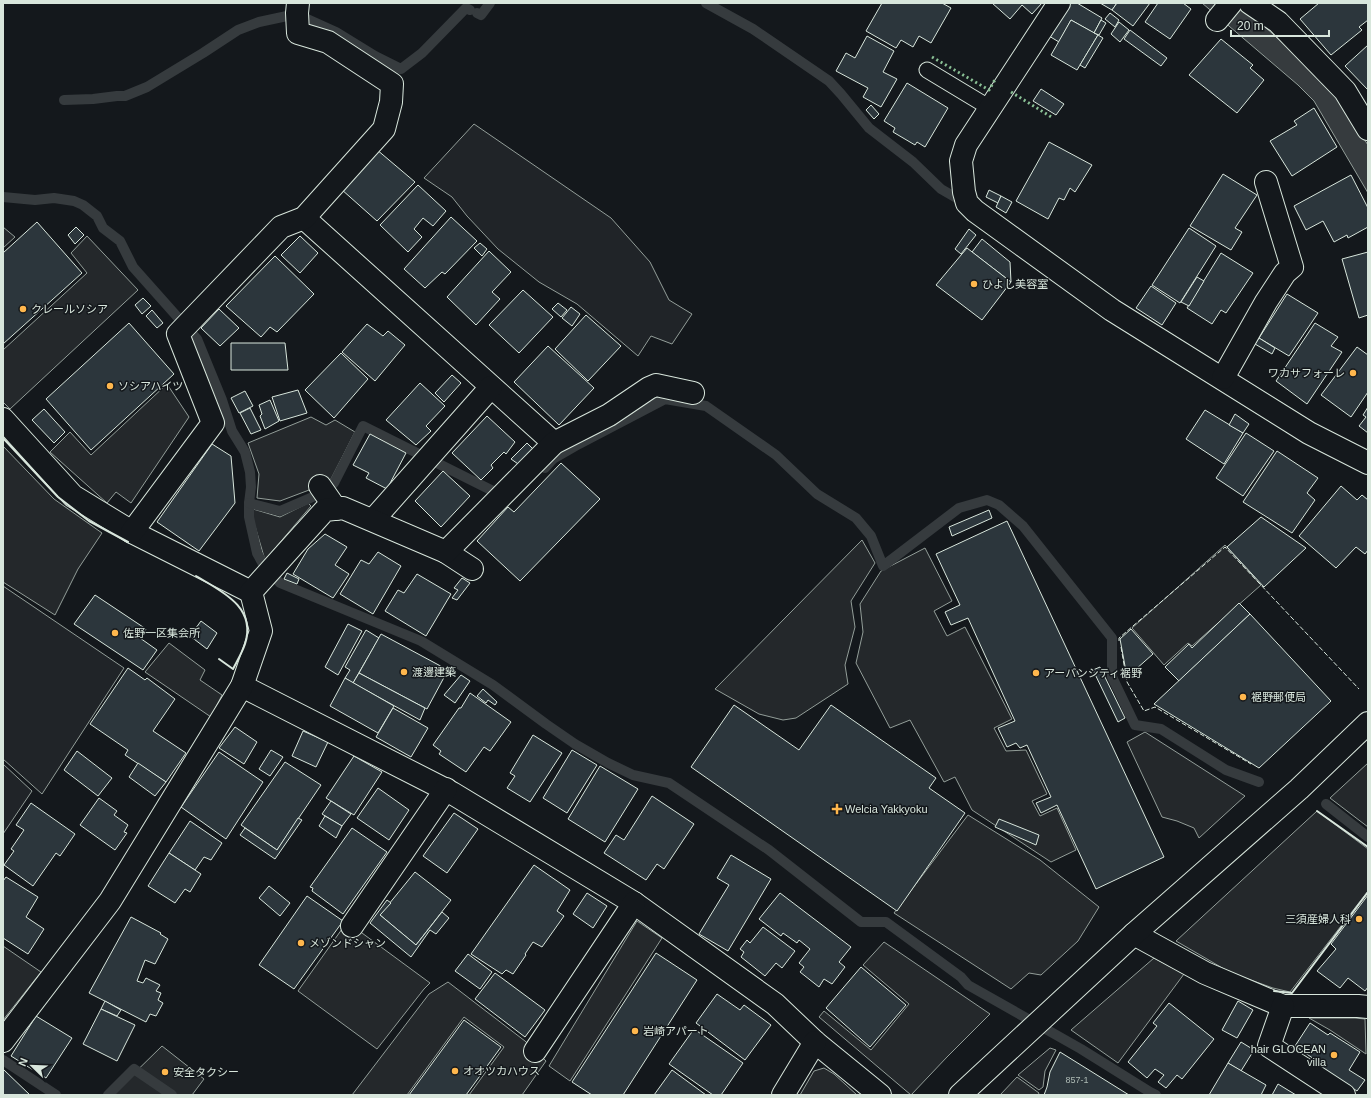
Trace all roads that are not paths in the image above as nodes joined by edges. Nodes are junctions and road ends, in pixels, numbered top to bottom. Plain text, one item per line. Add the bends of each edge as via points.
1 (1059, 3) edge
2 (1231, 3) edge
3 (1250, 3) edge
4 (298, 12) edge
5 (1217, 20) dead end
6 (927, 70) dead end
7 (990, 108) junction
8 (1368, 129) edge
9 (1266, 182) dead end
10 (304, 218) junction
11 (1223, 378) junction
12 (492, 387) junction
13 (693, 393) dead end
14 (3, 418) edge
15 (554, 443) junction
16 (1368, 463) edge
17 (320, 486) dead end
18 (336, 509) junction
19 (373, 520) junction
20 (132, 532) junction
21 (446, 552) junction
22 (472, 569) dead end
23 (251, 592) junction
24 (242, 686) junction
25 (1368, 723) edge
26 (446, 790) junction
27 (634, 902) junction
28 (352, 926) dead end
29 (1134, 934) junction
30 (1283, 1006) junction
31 (1368, 1007) edge
32 (3, 1041) edge
33 (815, 1042) junction
34 (535, 1051) dead end
35 (783, 1095) edge
36 (880, 1095) edge
37 (960, 1095) edge
38 (1344, 1095) edge

1 - 7 street
2 - 5 street
3 - 8 street via 1278,22 1345,92
4 - 10 street via 298,33 328,42 392,84 391,102 384,128
6 - 7 lane
7 - 11 street via 966,145 961,161 967,203 1112,310
9 - 11 street via 1292,267 1285,273 1266,302
10 - 12 street
10 - 20 street via 281,227 178,334 213,423
11 - 16 street via 1310,433
12 - 15 street
12 - 19 street
13 - 15 street via 656,385 609,415
14 - 20 street via 73,496
15 - 21 street
17 - 18 street
18 - 19 street via 343,508
18 - 23 street via 325,510
19 - 21 street
20 - 23 street
21 - 22 street
23 - 24 street via 261,632
24 - 26 street
24 - 32 street via 110,901
25 - 29 street via 1299,789
26 - 27 street
26 - 28 street
27 - 33 street via 775,1004
27 - 34 street
29 - 30 street via 1205,973
29 - 37 street
30 - 31 street
30 - 38 street via 1269,1046
33 - 35 street
33 - 36 street

